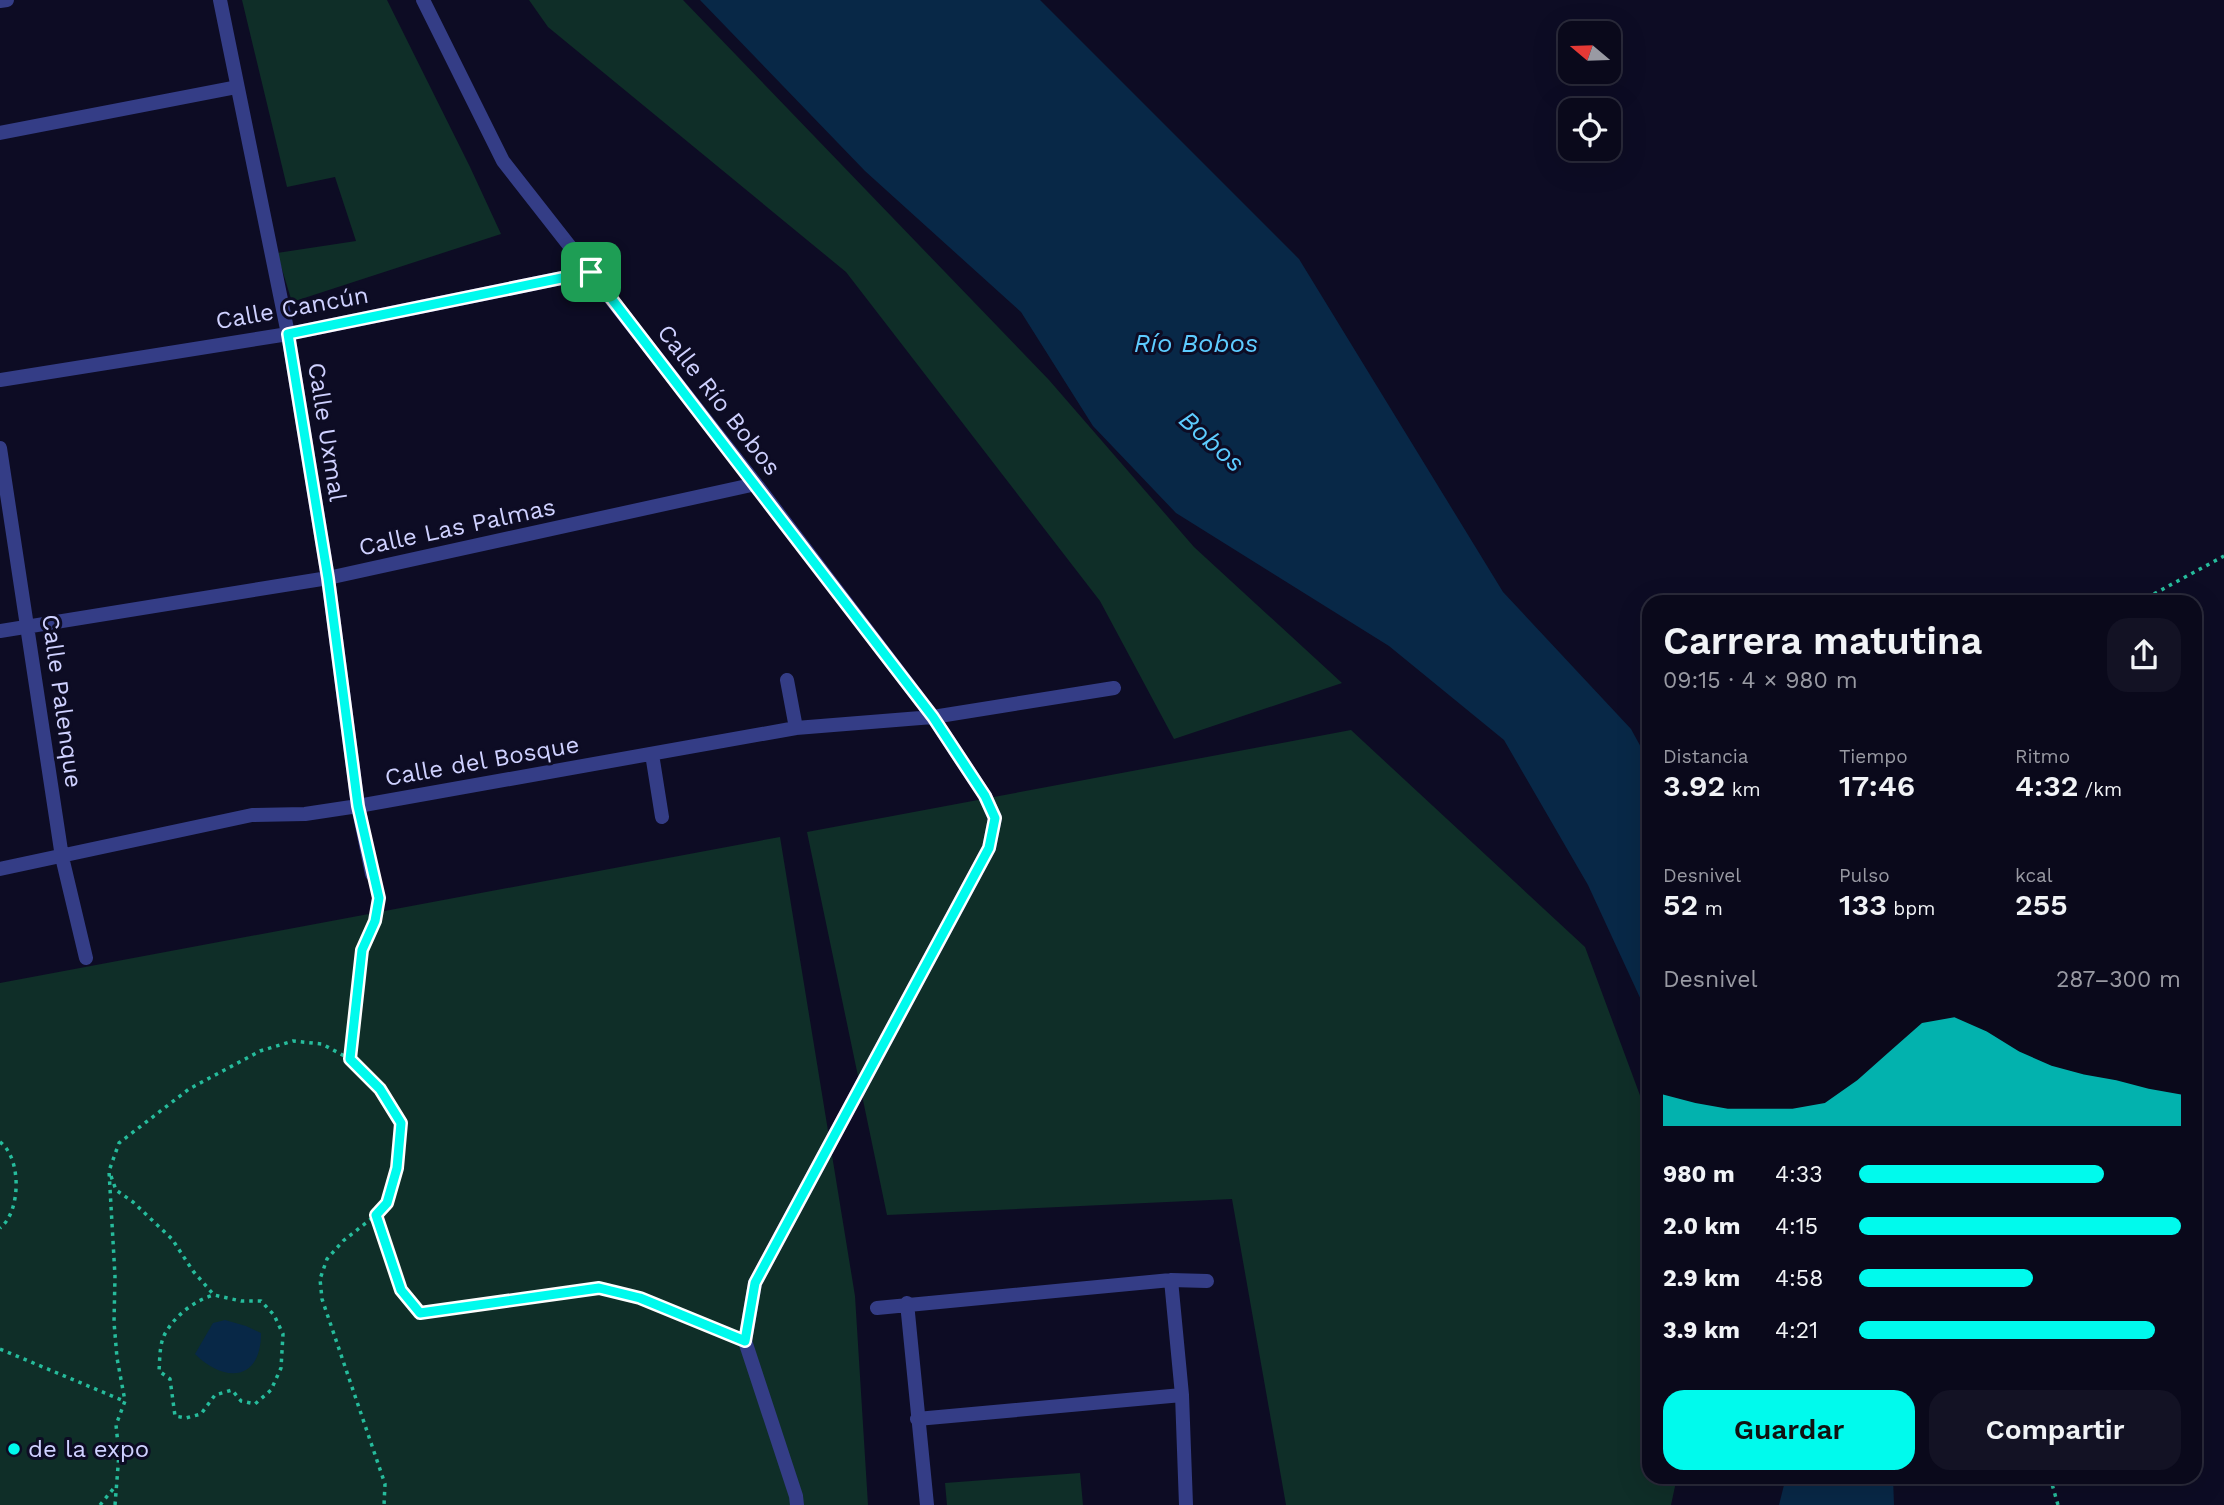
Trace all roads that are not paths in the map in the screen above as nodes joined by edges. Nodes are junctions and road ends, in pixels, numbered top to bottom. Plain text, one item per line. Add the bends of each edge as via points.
1 (7, 0) edge
2 (220, 0) edge
3 (424, 0) edge
4 (0, 1) edge
5 (237, 87) junction
6 (0, 133) edge
7 (591, 272) junction
8 (288, 334) junction
9 (0, 380) edge
10 (0, 448) edge
11 (756, 484) junction
12 (328, 578) junction
13 (28, 626) junction
14 (0, 631) edge
15 (786, 680) dead end
16 (1114, 688) dead end
17 (933, 717) junction
18 (796, 728) junction
19 (652, 754) junction
20 (358, 806) junction
21 (662, 817) dead end
22 (62, 858) junction
23 (0, 869) edge
24 (372, 874) road end
25 (86, 958) dead end
26 (1171, 1279) junction
27 (1207, 1281) dead end
28 (907, 1303) junction
29 (877, 1308) dead end
30 (1182, 1395) junction
31 (917, 1419) junction
32 (797, 1505) edge
33 (928, 1505) edge
34 (1186, 1505) edge

1 - 4 street
2 - 5 street, Calle Uxmal
3 - 7 street, Calle Río Bobos via 503,161
5 - 6 street
5 - 8 street, Calle Uxmal
7 - 8 street, Calle Cancún
7 - 11 street, Calle Río Bobos
8 - 9 street, Calle Cancún
8 - 12 street, Calle Uxmal
10 - 13 street, Calle Palenque
11 - 12 street, Calle Las Palmas
11 - 17 street, Calle Río Bobos
12 - 13 street, Calle Las Palmas
12 - 20 street, Calle Uxmal
13 - 14 street, Calle Las Palmas
13 - 22 street, Calle Palenque
15 - 18 street
16 - 17 street, Calle del Bosque
17 - 18 street, Calle del Bosque
17 - 32 street, Calle Río Bobos via 995,818 989,848 755,1283 745,1341
18 - 19 street, Calle del Bosque
19 - 20 street, Calle del Bosque
19 - 21 street
20 - 22 street, Calle del Bosque via 252,815
20 - 24 street, Calle Uxmal
22 - 23 street, Calle del Bosque
22 - 25 street, Calle Palenque
26 - 27 street
26 - 28 street
26 - 30 street
28 - 29 street
28 - 31 street
30 - 31 street
30 - 34 street
31 - 33 street

